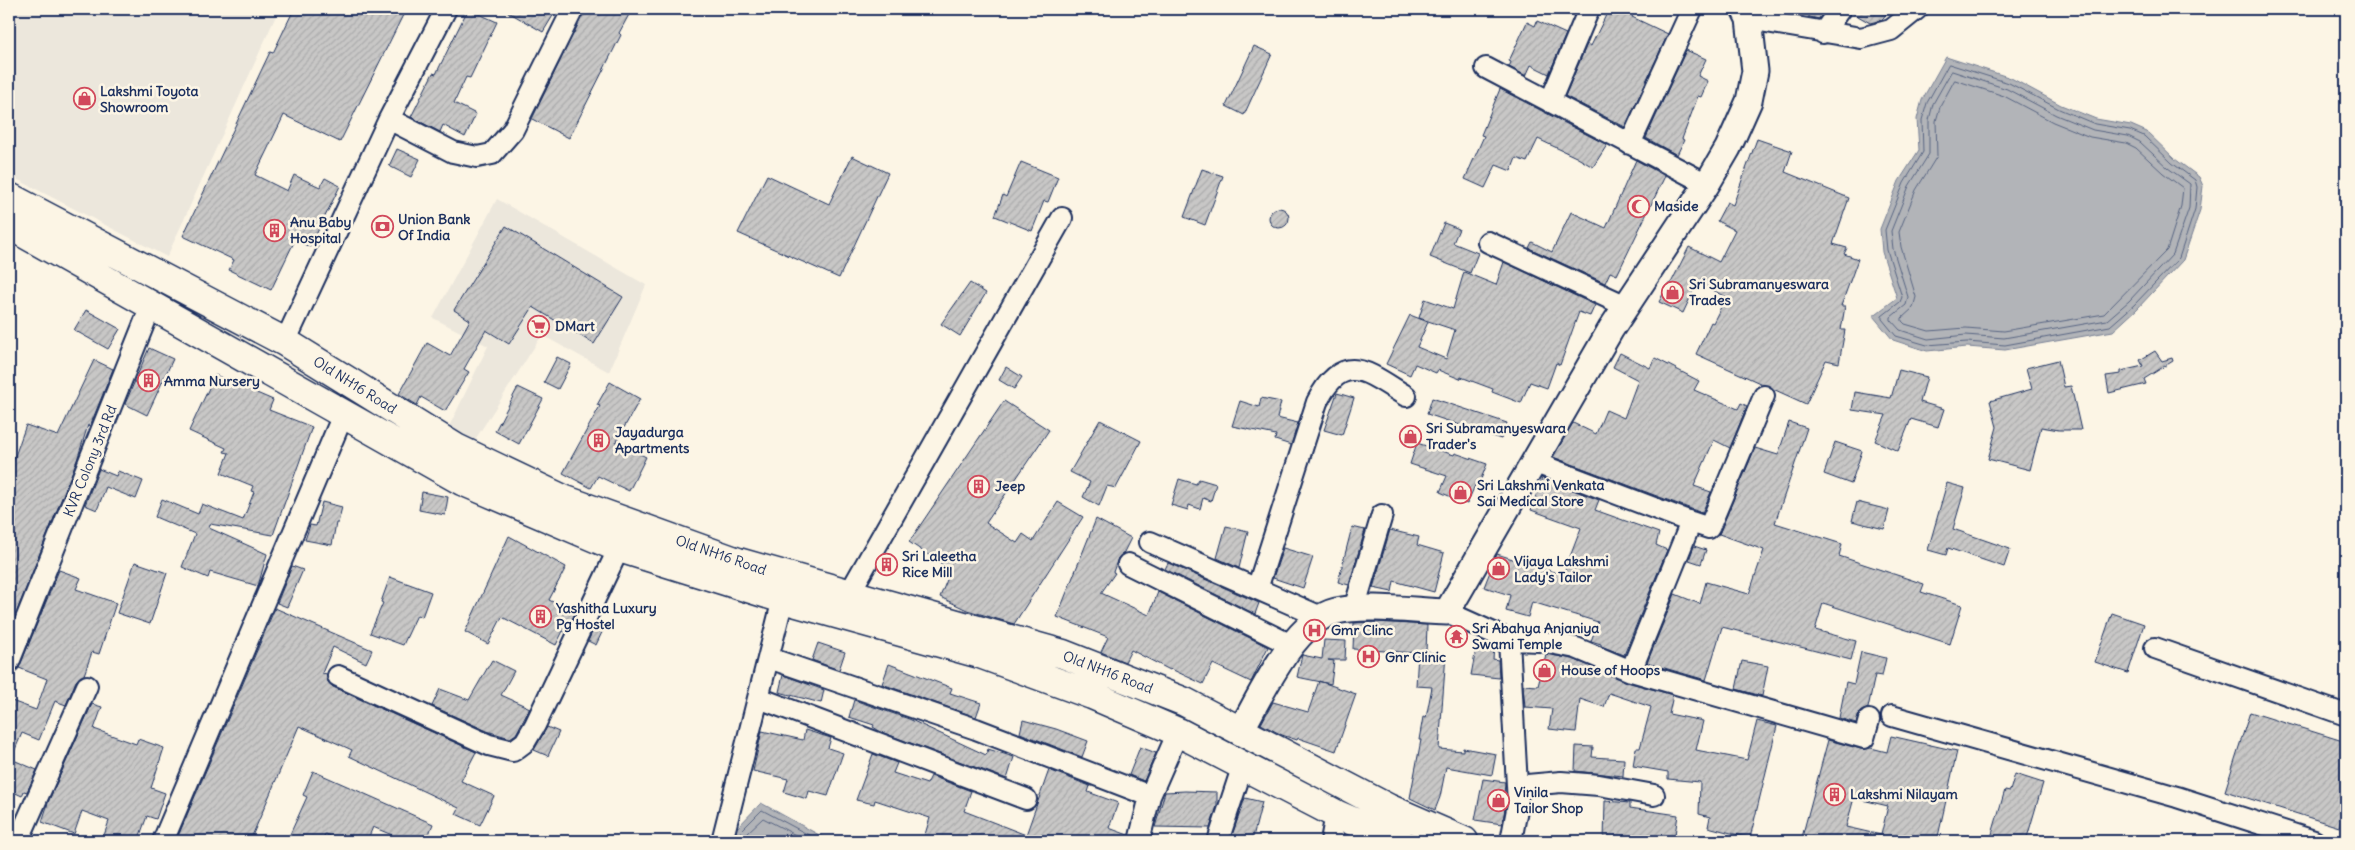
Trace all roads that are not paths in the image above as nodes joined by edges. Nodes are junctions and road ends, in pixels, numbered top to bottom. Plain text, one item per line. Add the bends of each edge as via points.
1 (446, 9) edge
2 (573, 9) edge
3 (1589, 9) edge
4 (1692, 9) edge
5 (1840, 9) edge
6 (1917, 9) edge
7 (1750, 12) edge
8 (1822, 33) junction
9 (1486, 68) dead end
10 (1550, 102) junction
11 (389, 119) junction
12 (1630, 144) junction
13 (1707, 184) junction
14 (9, 197) edge
15 (1062, 218) dead end
16 (9, 225) edge
17 (1488, 242) dead end
18 (152, 306) junction
19 (1626, 306) junction
20 (286, 342) junction
21 (1406, 396) dead end
22 (1764, 396) dead end
23 (343, 415) junction
24 (1533, 462) junction
25 (1382, 515) dead end
26 (1691, 522) junction
27 (1150, 542) dead end
28 (620, 548) junction
29 (1128, 564) dead end
30 (1257, 589) junction
31 (849, 594) junction
32 (783, 599) junction
33 (1354, 609) junction
34 (1447, 612) junction
35 (1321, 617) junction
36 (1509, 640) junction
37 (1291, 644) junction
38 (2155, 648) dead end
39 (769, 658) junction
40 (9, 662) edge
41 (1631, 671) junction
42 (338, 676) dead end
43 (87, 686) dead end
44 (759, 698) junction
45 (2346, 715) edge
46 (1892, 716) dead end
47 (1869, 720) dead end
48 (1241, 730) junction
49 (1178, 732) junction
50 (1242, 765) junction
51 (1517, 786) junction
52 (1654, 795) dead end
53 (1150, 796) junction
54 (1026, 799) dead end
55 (1336, 814) junction
56 (18, 841) edge
57 (163, 841) edge
58 (722, 841) edge
59 (1139, 841) edge
60 (1218, 841) edge
61 (1330, 841) edge
62 (1399, 841) edge
63 (1464, 841) edge
64 (1511, 841) edge
65 (2314, 841) edge

1 - 11 street
2 - 11 street via 513,130 492,154 477,157 453,152
3 - 10 street
4 - 12 street
5 - 8 street
6 - 8 street via 1890,30 1861,38
7 - 8 street
7 - 13 street via 1754,71 1749,101
9 - 10 street
10 - 12 street
11 - 20 street
12 - 13 street
13 - 19 street
14 - 20 main road, Old NH16 Road
15 - 31 street
16 - 18 main road, Old NH16 Road
17 - 19 street
18 - 23 main road, Old NH16 Road
18 - 40 street, KVR Colony 3rd Rd
19 - 24 street
20 - 31 main road, Old NH16 Road via 456,448 563,499 738,562
21 - 30 street via 1364,370 1350,370 1326,384 1317,402
22 - 26 street via 1709,528
23 - 28 main road, Old NH16 Road via 462,481
23 - 57 street
24 - 26 street
24 - 34 street
25 - 33 street
26 - 41 street
27 - 30 street
28 - 32 main road, Old NH16 Road
28 - 42 street via 535,725 525,742 513,751 489,745
29 - 37 street
30 - 35 street
31 - 48 main road, Old NH16 Road via 1063,654 1185,702
32 - 39 street
32 - 49 main road, Old NH16 Road via 980,654 1092,695
33 - 34 street
33 - 35 street
34 - 36 street
35 - 37 street
36 - 41 street via 1540,641 1576,648
36 - 51 street
37 - 48 street
38 - 45 street
39 - 44 street
39 - 53 street via 976,729
41 - 47 street via 1864,738
43 - 56 street
44 - 54 street
44 - 58 street
46 - 65 street via 2079,768
48 - 63 main road, Old NH16 Road via 1388,808
49 - 50 main road, Old NH16 Road
49 - 53 street
50 - 55 main road, Old NH16 Road
50 - 60 street
51 - 52 street via 1561,782
51 - 64 street via 1518,804
53 - 59 street
55 - 61 street
55 - 62 main road, Old NH16 Road

